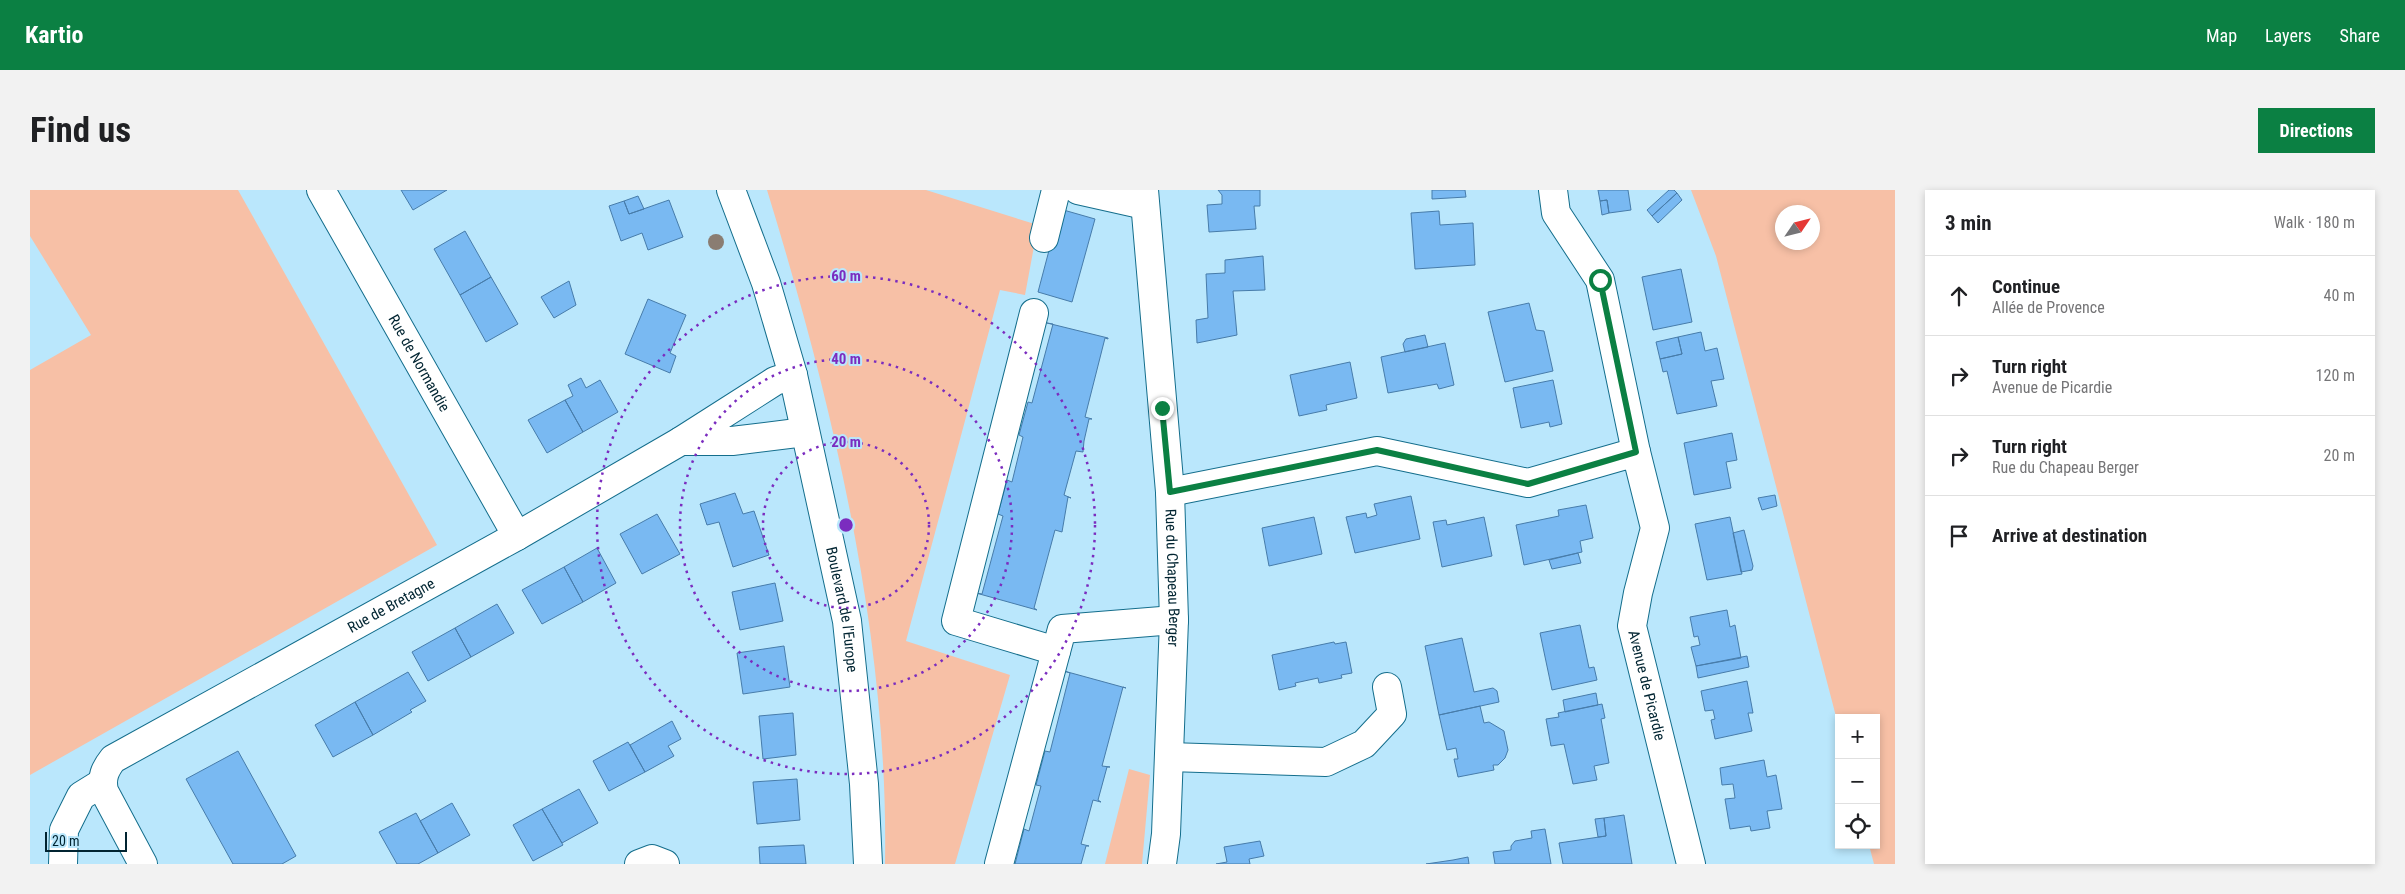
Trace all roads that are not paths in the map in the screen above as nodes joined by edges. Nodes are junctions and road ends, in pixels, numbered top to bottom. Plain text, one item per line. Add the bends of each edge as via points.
1 (321, 190) edge
2 (732, 190) edge
3 (1056, 190) edge
4 (1078, 190) edge
5 (1553, 190) edge
6 (1145, 198) edge
7 (1044, 238) dead end
8 (1034, 313) dead end
9 (793, 375) junction
10 (805, 432) junction
11 (681, 441) junction
12 (1636, 452) junction
13 (1170, 492) junction
14 (517, 536) junction
15 (1174, 620) junction
16 (1056, 651) junction
17 (1388, 687) dead end
18 (1169, 757) junction
19 (103, 778) junction
20 (62, 864) edge
21 (143, 864) edge
22 (639, 864) edge
23 (665, 864) edge
24 (868, 864) edge
25 (999, 864) edge
26 (1162, 864) edge
27 (1691, 864) edge

1 - 14 street, Rue de Normandie
2 - 9 street, Boulevard de l'Europe via 766,283
3 - 7 street
4 - 6 street
5 - 12 street, Avenue de Picardie via 1556,213 1600,280
6 - 13 street, Rue du Chapeau Berger
8 - 16 street via 956,621
9 - 10 street, Boulevard de l'Europe
9 - 11 street, Rue de Bretagne via 775,381
10 - 11 street via 732,441
10 - 24 street, Boulevard de l'Europe via 847,621 864,784
11 - 14 street, Rue de Bretagne
12 - 13 street via 1528,484 1377,450
12 - 27 street, Avenue de Picardie via 1655,528 1632,626
13 - 15 street, Rue du Chapeau Berger
14 - 19 street, Rue de Bretagne via 133,747 114,759
15 - 16 street via 1062,628
15 - 18 street, Rue du Chapeau Berger
16 - 25 street
17 - 18 street via 1392,714 1364,744 1326,762
18 - 26 street, Rue du Chapeau Berger
19 - 20 street, Rue de Bretagne via 81,796 64,830
19 - 21 street via 104,791
22 - 23 street via 652,860

